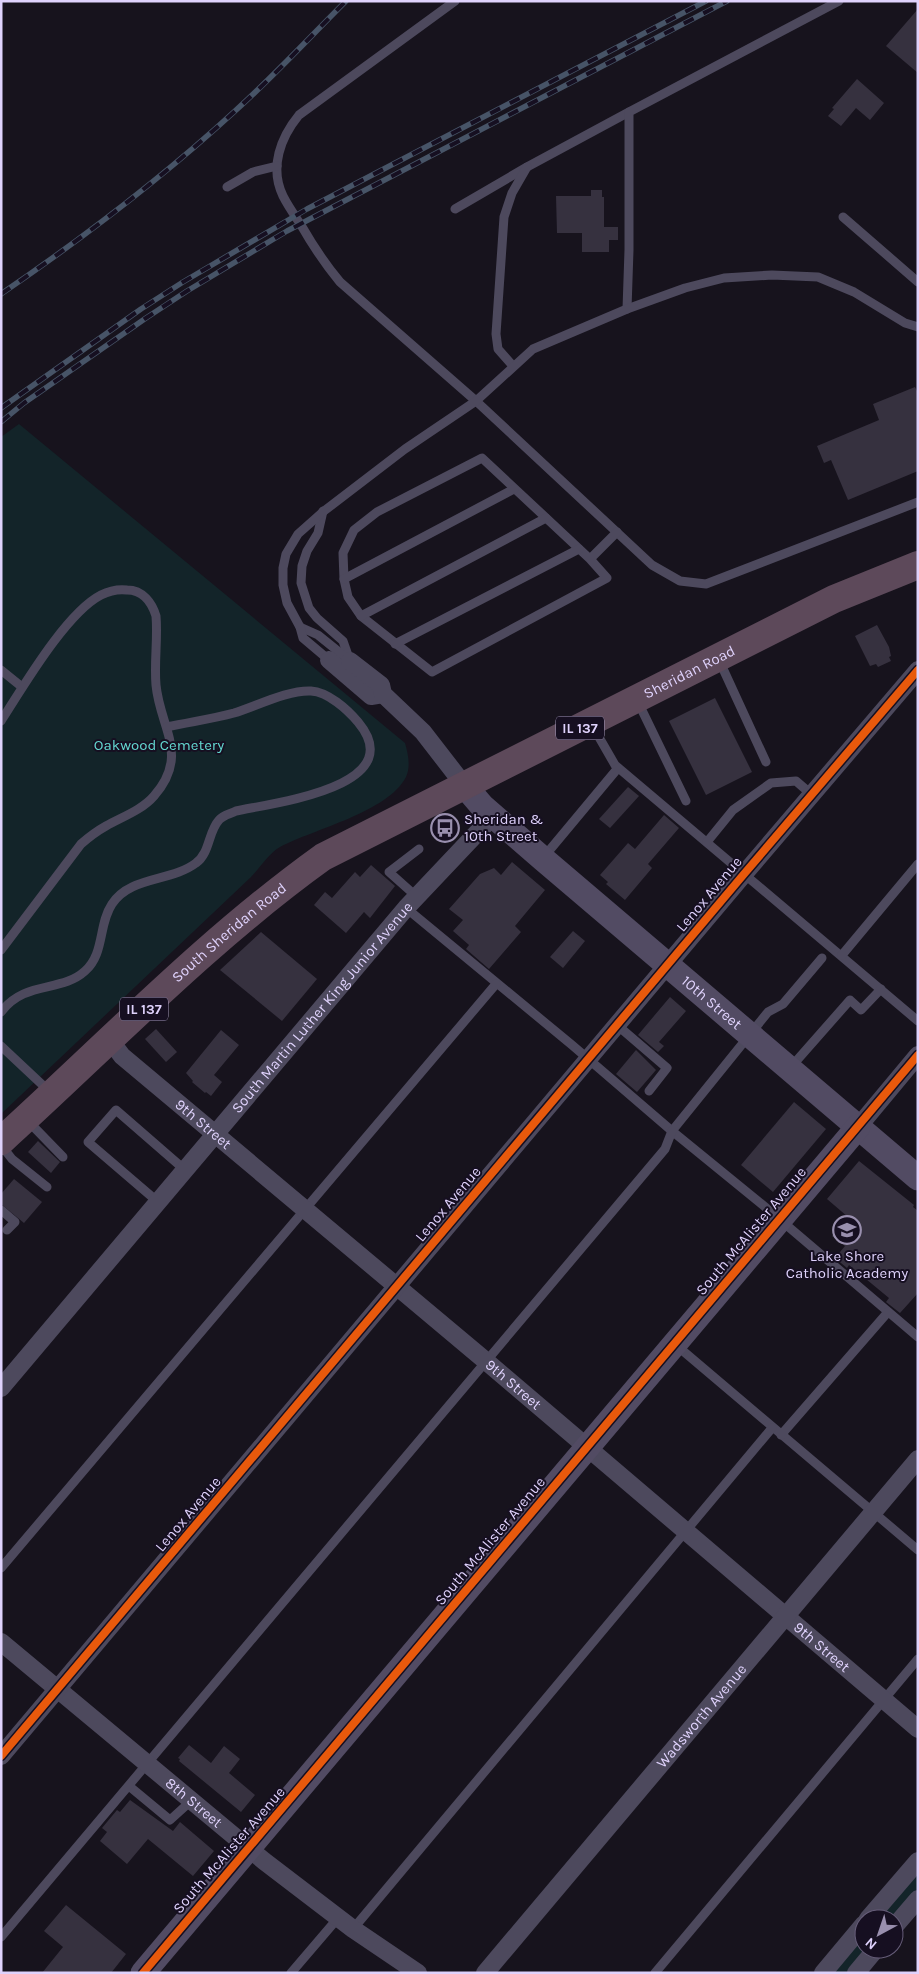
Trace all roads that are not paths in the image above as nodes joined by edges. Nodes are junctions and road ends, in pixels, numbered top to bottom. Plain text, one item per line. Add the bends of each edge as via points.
1 (454, 1) edge
2 (839, 1) edge
3 (629, 112) junction
4 (277, 166) junction
5 (527, 167) junction
6 (227, 187) dead end
7 (455, 209) dead end
8 (843, 217) dead end
9 (918, 282) edge
10 (627, 310) junction
11 (918, 327) edge
12 (513, 366) junction
13 (476, 401) junction
14 (514, 489) junction
15 (918, 502) edge
16 (324, 511) junction
17 (546, 518) junction
18 (617, 532) junction
19 (579, 549) junction
20 (590, 558) junction
21 (917, 566) edge
22 (344, 578) junction
23 (361, 616) junction
24 (300, 627) junction
25 (395, 644) junction
26 (718, 658) junction
27 (329, 660) joint
28 (350, 661) junction
29 (1, 670) edge
30 (918, 670) edge
31 (22, 687) junction
32 (383, 694) junction
33 (636, 700) junction
34 (1, 721) edge
35 (590, 723) junction
36 (167, 727) junction
37 (766, 762) dead end
38 (618, 768) junction
39 (464, 785) junction
40 (811, 794) junction
41 (686, 801) dead end
42 (493, 816) junction
43 (707, 842) junction
44 (419, 849) dead end
45 (542, 859) junction
46 (918, 864) edge
47 (744, 874) junction
48 (412, 902) junction
49 (1, 950) edge
50 (842, 955) junction
51 (822, 958) dead end
52 (667, 966) junction
53 (496, 984) junction
54 (881, 989) junction
55 (1, 1012) edge
56 (918, 1021) edge
57 (617, 1025) junction
58 (750, 1036) junction
59 (110, 1040) junction
60 (1, 1046) edge
61 (918, 1055) edge
62 (589, 1059) junction
63 (790, 1069) junction
64 (649, 1091) dead end
65 (52, 1094) junction
66 (26, 1118) junction
67 (858, 1126) junction
68 (672, 1131) junction
69 (215, 1134) junction
70 (1, 1143) edge
71 (63, 1157) dead end
72 (185, 1170) junction
73 (918, 1178) edge
74 (47, 1187) dead end
75 (158, 1202) junction
76 (1, 1210) edge
77 (306, 1210) junction
78 (779, 1218) junction
79 (7, 1230) dead end
80 (396, 1286) junction
81 (888, 1312) junction
82 (918, 1337) edge
83 (674, 1344) junction
84 (487, 1362) junction
85 (1, 1388) edge
86 (772, 1428) junction
87 (781, 1436) junction
88 (586, 1447) junction
89 (918, 1459) edge
90 (873, 1512) junction
91 (685, 1531) junction
92 (918, 1550) edge
93 (1, 1568) edge
94 (786, 1616) junction
95 (1, 1642) edge
96 (918, 1659) edge
97 (58, 1690) junction
98 (884, 1700) junction
99 (918, 1729) edge
100 (1, 1756) edge
101 (147, 1764) junction
102 (129, 1786) junction
103 (191, 1801) junction
104 (248, 1848) junction
105 (918, 1861) edge
106 (918, 1899) edge
107 (877, 1909) edge
108 (904, 1915) edge
109 (338, 1918) junction
110 (353, 1929) junction
111 (854, 1936) edge
112 (1, 1937) edge
113 (868, 1959) edge
114 (143, 1973) edge
115 (290, 1973) edge
116 (418, 1973) edge
117 (485, 1973) edge
118 (655, 1973) edge
119 (823, 1973) edge
120 (856, 1973) edge

1 - 4 lane via 299,115 283,137
2 - 3 lane
3 - 5 lane
3 - 10 lane
4 - 6 lane via 253,172
4 - 13 lane via 282,195 323,262 354,295
5 - 7 lane
5 - 12 lane via 512,193 504,216 496,334 498,349
8 - 9 lane
10 - 11 lane via 685,288 724,278 818,277 854,292 905,323
10 - 12 lane via 533,350
12 - 13 lane
13 - 16 lane via 405,449
13 - 18 lane
14 - 17 lane
14 - 22 lane
14 - 22 lane via 482,458 377,512 354,530 350,538 343,553
15 - 18 lane via 706,584 680,581 668,575
16 - 24 lane via 298,534 286,554 283,568 283,586
16 - 28 lane via 318,534 302,566 301,583 309,608 343,641
17 - 19 lane
17 - 23 lane
18 - 20 lane
19 - 20 lane
19 - 25 lane
20 - 25 lane via 607,578 432,672
21 - 26 highway, Sheridan Road / IL 137 via 834,599
22 - 23 lane via 348,597
23 - 25 lane
24 - 27 lane via 303,638
24 - 28 lane via 318,635
26 - 33 highway, Sheridan Road / IL 137
26 - 37 lane
27 - 32 street via 371,696
28 - 32 street via 381,685
29 - 31 lane
30 - 40 street, Lenox Avenue
31 - 34 lane
31 - 36 lane via 76,614 102,594 131,590 147,598 156,616 156,684 158,703
32 - 39 street via 423,732
33 - 35 highway, Sheridan Road / IL 137
33 - 41 lane
35 - 38 lane
35 - 39 highway, Sheridan Road / IL 137
36 - 49 lane via 172,742 171,766 154,796 81,844
36 - 55 lane via 312,691 331,699 357,722 366,734 370,752 364,768 339,785 318,793 236,811 219,820 198,862 138,884 118,896 107,913 97,955 86,971 66,982 27,992
38 - 43 lane
38 - 45 lane
39 - 42 street, 10th Street
39 - 59 highway, South Sheridan Road / IL 137 via 323,857 291,880 228,931
40 - 43 lane via 796,781 771,783 733,810
40 - 47 street, Lenox Avenue
42 - 45 street, 10th Street
42 - 48 street, South Martin Luther King Junior Avenue
43 - 47 lane
44 - 48 lane via 389,872
45 - 52 street, 10th Street
46 - 50 lane
47 - 50 lane
47 - 52 street, Lenox Avenue
48 - 53 lane
48 - 69 street, South Martin Luther King Junior Avenue
50 - 54 lane
51 - 58 lane via 783,1004 768,1012
52 - 57 street, Lenox Avenue
52 - 58 street, 10th Street
53 - 62 lane
53 - 77 lane
54 - 56 lane
54 - 63 lane via 861,1010 850,1000
57 - 62 street, Lenox Avenue
57 - 64 lane via 668,1068
58 - 63 street, 10th Street
58 - 68 lane
59 - 65 highway, South Sheridan Road / IL 137
59 - 69 street, 9th Street via 122,1056
60 - 65 lane
61 - 67 street
62 - 68 lane
62 - 80 street, Lenox Avenue
63 - 67 street, 10th Street
65 - 66 highway, South Sheridan Road / IL 137
66 - 70 highway, South Sheridan Road / IL 137
66 - 71 lane
67 - 73 street, 10th Street
67 - 78 street, South McAlister Avenue
68 - 78 lane
68 - 84 lane via 665,1149
69 - 72 street, South Martin Luther King Junior Avenue
69 - 77 street, 9th Street
70 - 74 lane via 12,1159
72 - 75 street, South Martin Luther King Junior Avenue
72 - 75 lane via 116,1110 88,1142
75 - 85 street, South Martin Luther King Junior Avenue
76 - 79 lane via 15,1222
77 - 80 street, 9th Street
77 - 93 lane
78 - 81 lane
78 - 83 street, South McAlister Avenue
80 - 84 street, 9th Street
80 - 97 street, Lenox Avenue
81 - 82 lane
81 - 87 lane
83 - 86 lane
83 - 88 street, South McAlister Avenue
84 - 88 street, 9th Street
84 - 101 lane
86 - 87 lane
86 - 91 lane
87 - 90 lane
88 - 91 street, 9th Street
88 - 104 street, South McAlister Avenue
89 - 90 street, Wadsworth Avenue
90 - 92 lane
90 - 94 street, Wadsworth Avenue
91 - 94 street, 9th Street
91 - 110 lane
94 - 98 street, 9th Street
94 - 117 street, Wadsworth Avenue
95 - 97 street, 8th Street
96 - 98 lane
97 - 100 street, Lenox Avenue
97 - 101 street, 8th Street
98 - 99 street, 9th Street
98 - 118 lane
101 - 102 lane
101 - 103 street, 8th Street
102 - 103 lane via 170,1820
102 - 112 lane
103 - 104 street, 8th Street
104 - 109 street, 8th Street
104 - 114 street, South McAlister Avenue
105 - 107 street
106 - 108 street
109 - 110 street, 8th Street
109 - 115 lane
110 - 116 street, 8th Street
111 - 119 street
113 - 120 street

